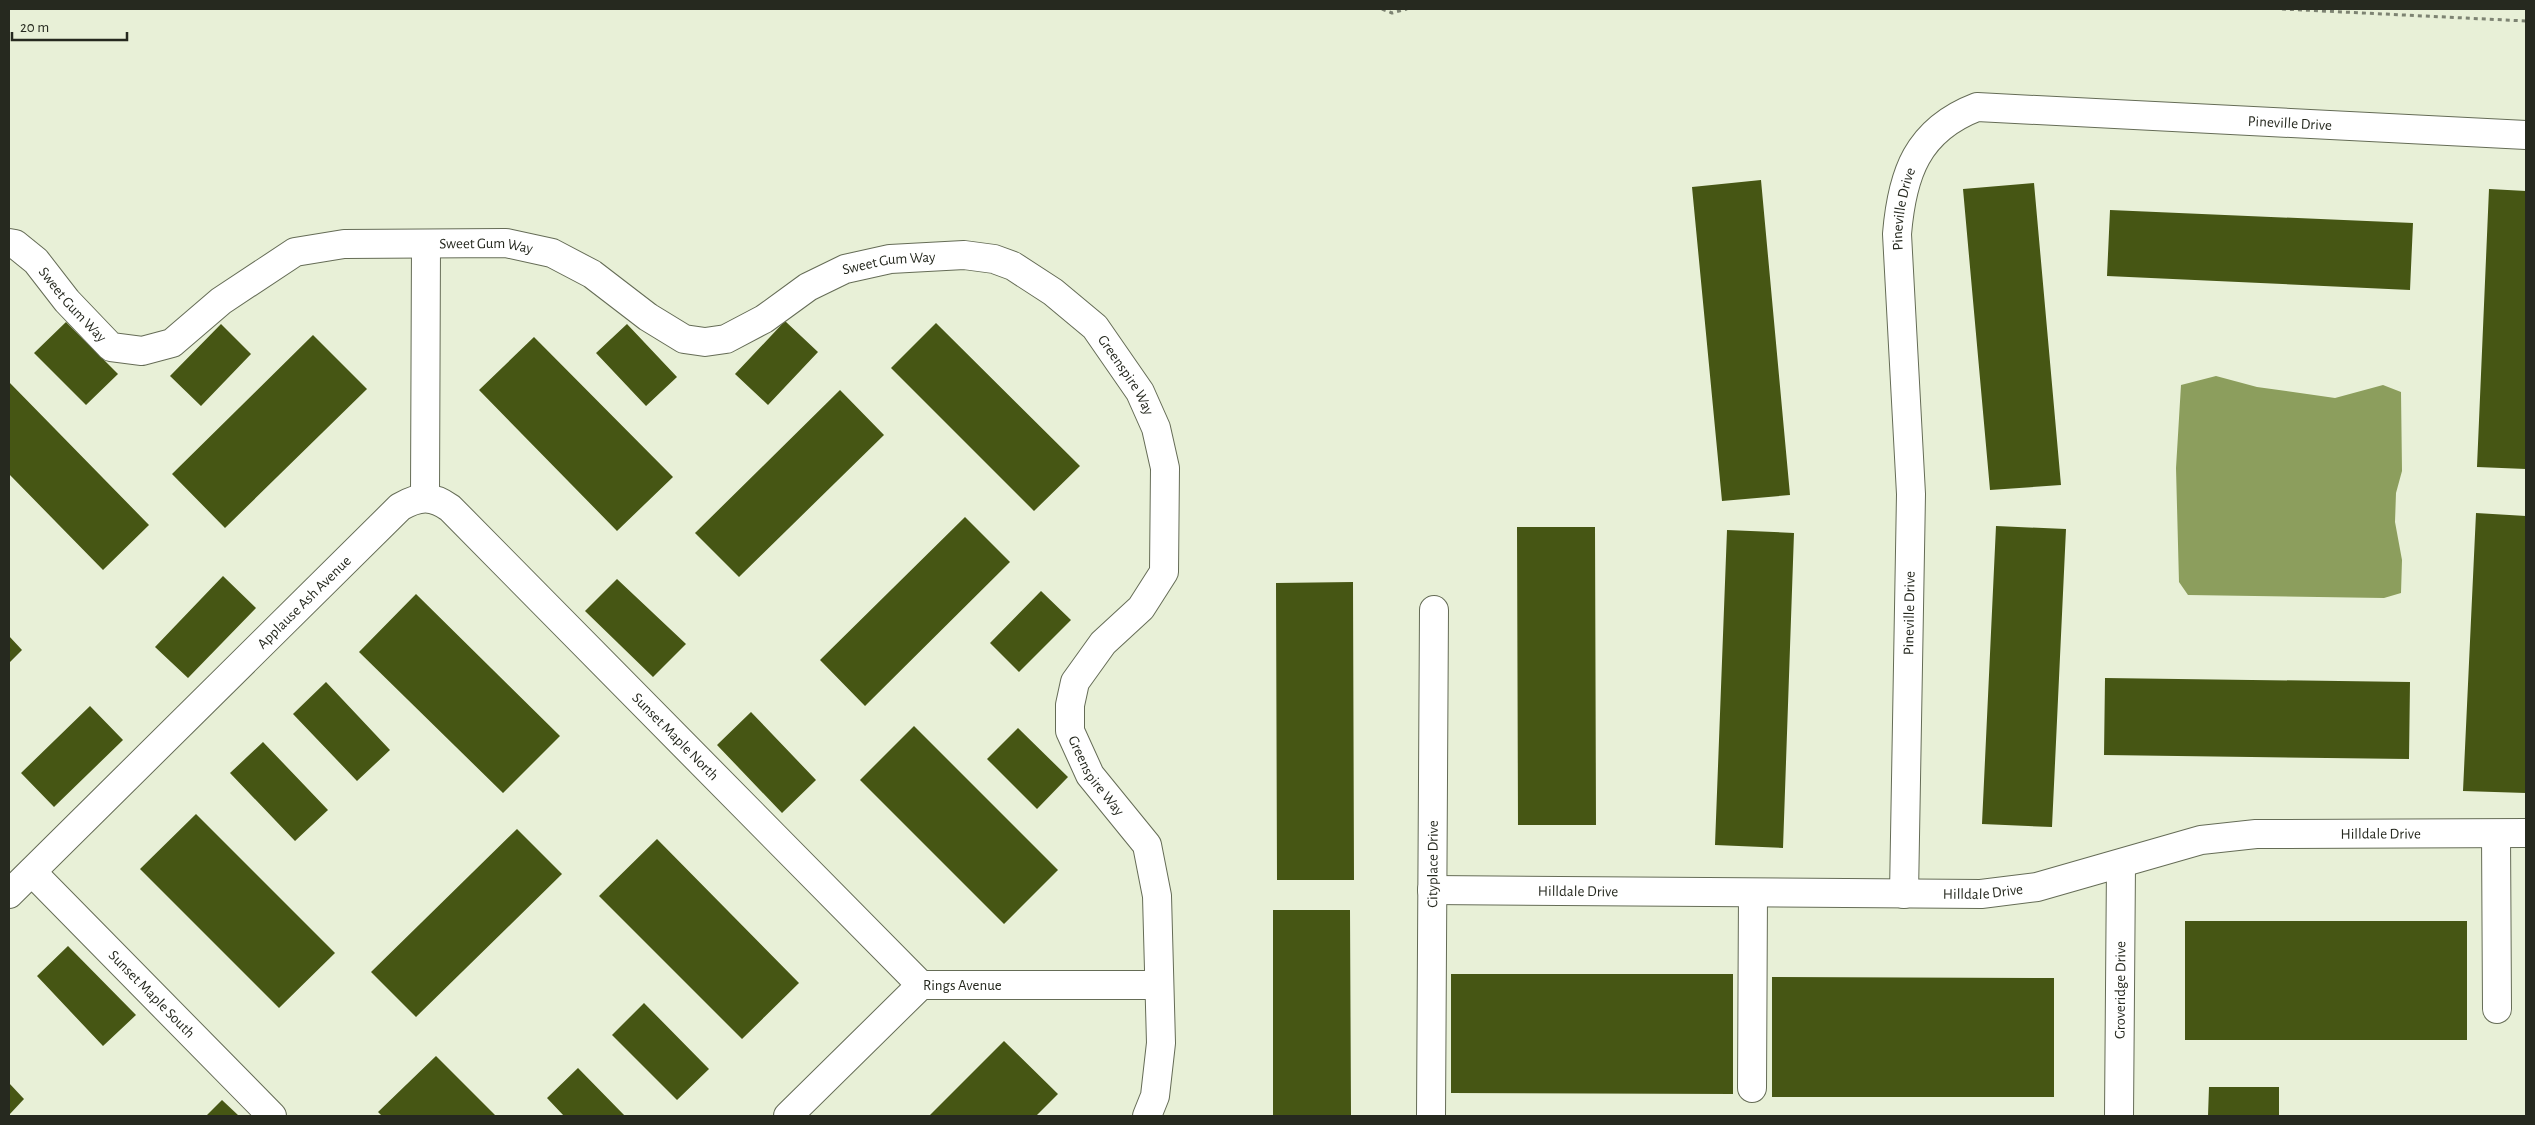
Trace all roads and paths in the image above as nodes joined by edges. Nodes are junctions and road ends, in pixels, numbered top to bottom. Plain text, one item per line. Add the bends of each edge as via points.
1 (1382, 9) edge
2 (1408, 9) edge
3 (2282, 9) edge
4 (2526, 21) edge
5 (2526, 135) edge
6 (9, 244) edge
7 (426, 244) junction
8 (994, 258) joint
9 (425, 497) junction
10 (1434, 610) dead end
11 (2526, 833) edge
12 (2496, 834) junction
13 (2121, 864) junction
14 (32, 872) junction
15 (1432, 890) junction
16 (1753, 893) junction
17 (9, 894) edge
18 (1904, 894) junction
19 (920, 985) junction
20 (1158, 985) junction
21 (2497, 1009) dead end
22 (1752, 1088) dead end
23 (272, 1116) edge
24 (788, 1116) edge
25 (1147, 1116) edge
26 (1431, 1116) edge
27 (2119, 1116) edge

1 - 2 path via 1392,13
3 - 4 path
5 - 18 street, Pineville Drive via 1977,107 1956,115 1937,129 1917,152 1899,205 1897,234 1911,494
6 - 7 street, Sweet Gum Way via 15,244 36,261 111,347 142,351 172,343 222,301 295,252 344,244
7 - 8 street, Sweet Gum Way via 506,243 552,253 592,274 648,317 684,339 705,342 726,339 764,319 808,287 845,269 890,259 964,255
7 - 9 street
8 - 20 street, Greenspire Way via 1013,266 1053,292 1095,327 1140,392 1158,436 1165,468 1164,572 1141,608 1103,643 1075,682 1070,705 1070,730 1090,775 1147,844 1157,896
9 - 14 street, Applause Ash Avenue via 400,507
9 - 19 street, Sunset Maple North via 439,500 450,508
10 - 15 street, Cityplace Drive
11 - 12 street, Hilldale Drive
12 - 13 street, Hilldale Drive via 2256,834 2201,840
12 - 21 street
13 - 18 street, Hilldale Drive via 2037,887 1980,894
13 - 27 street, Groveridge Drive
14 - 17 street, Applause Ash Avenue
14 - 23 street, Sunset Maple South
15 - 16 street, Hilldale Drive
15 - 26 street, Cityplace Drive
16 - 18 street, Hilldale Drive
16 - 22 street
19 - 20 street, Rings Avenue
19 - 24 street, Rings Avenue
20 - 25 street, Greenspire Way via 1162,1043 1154,1096

